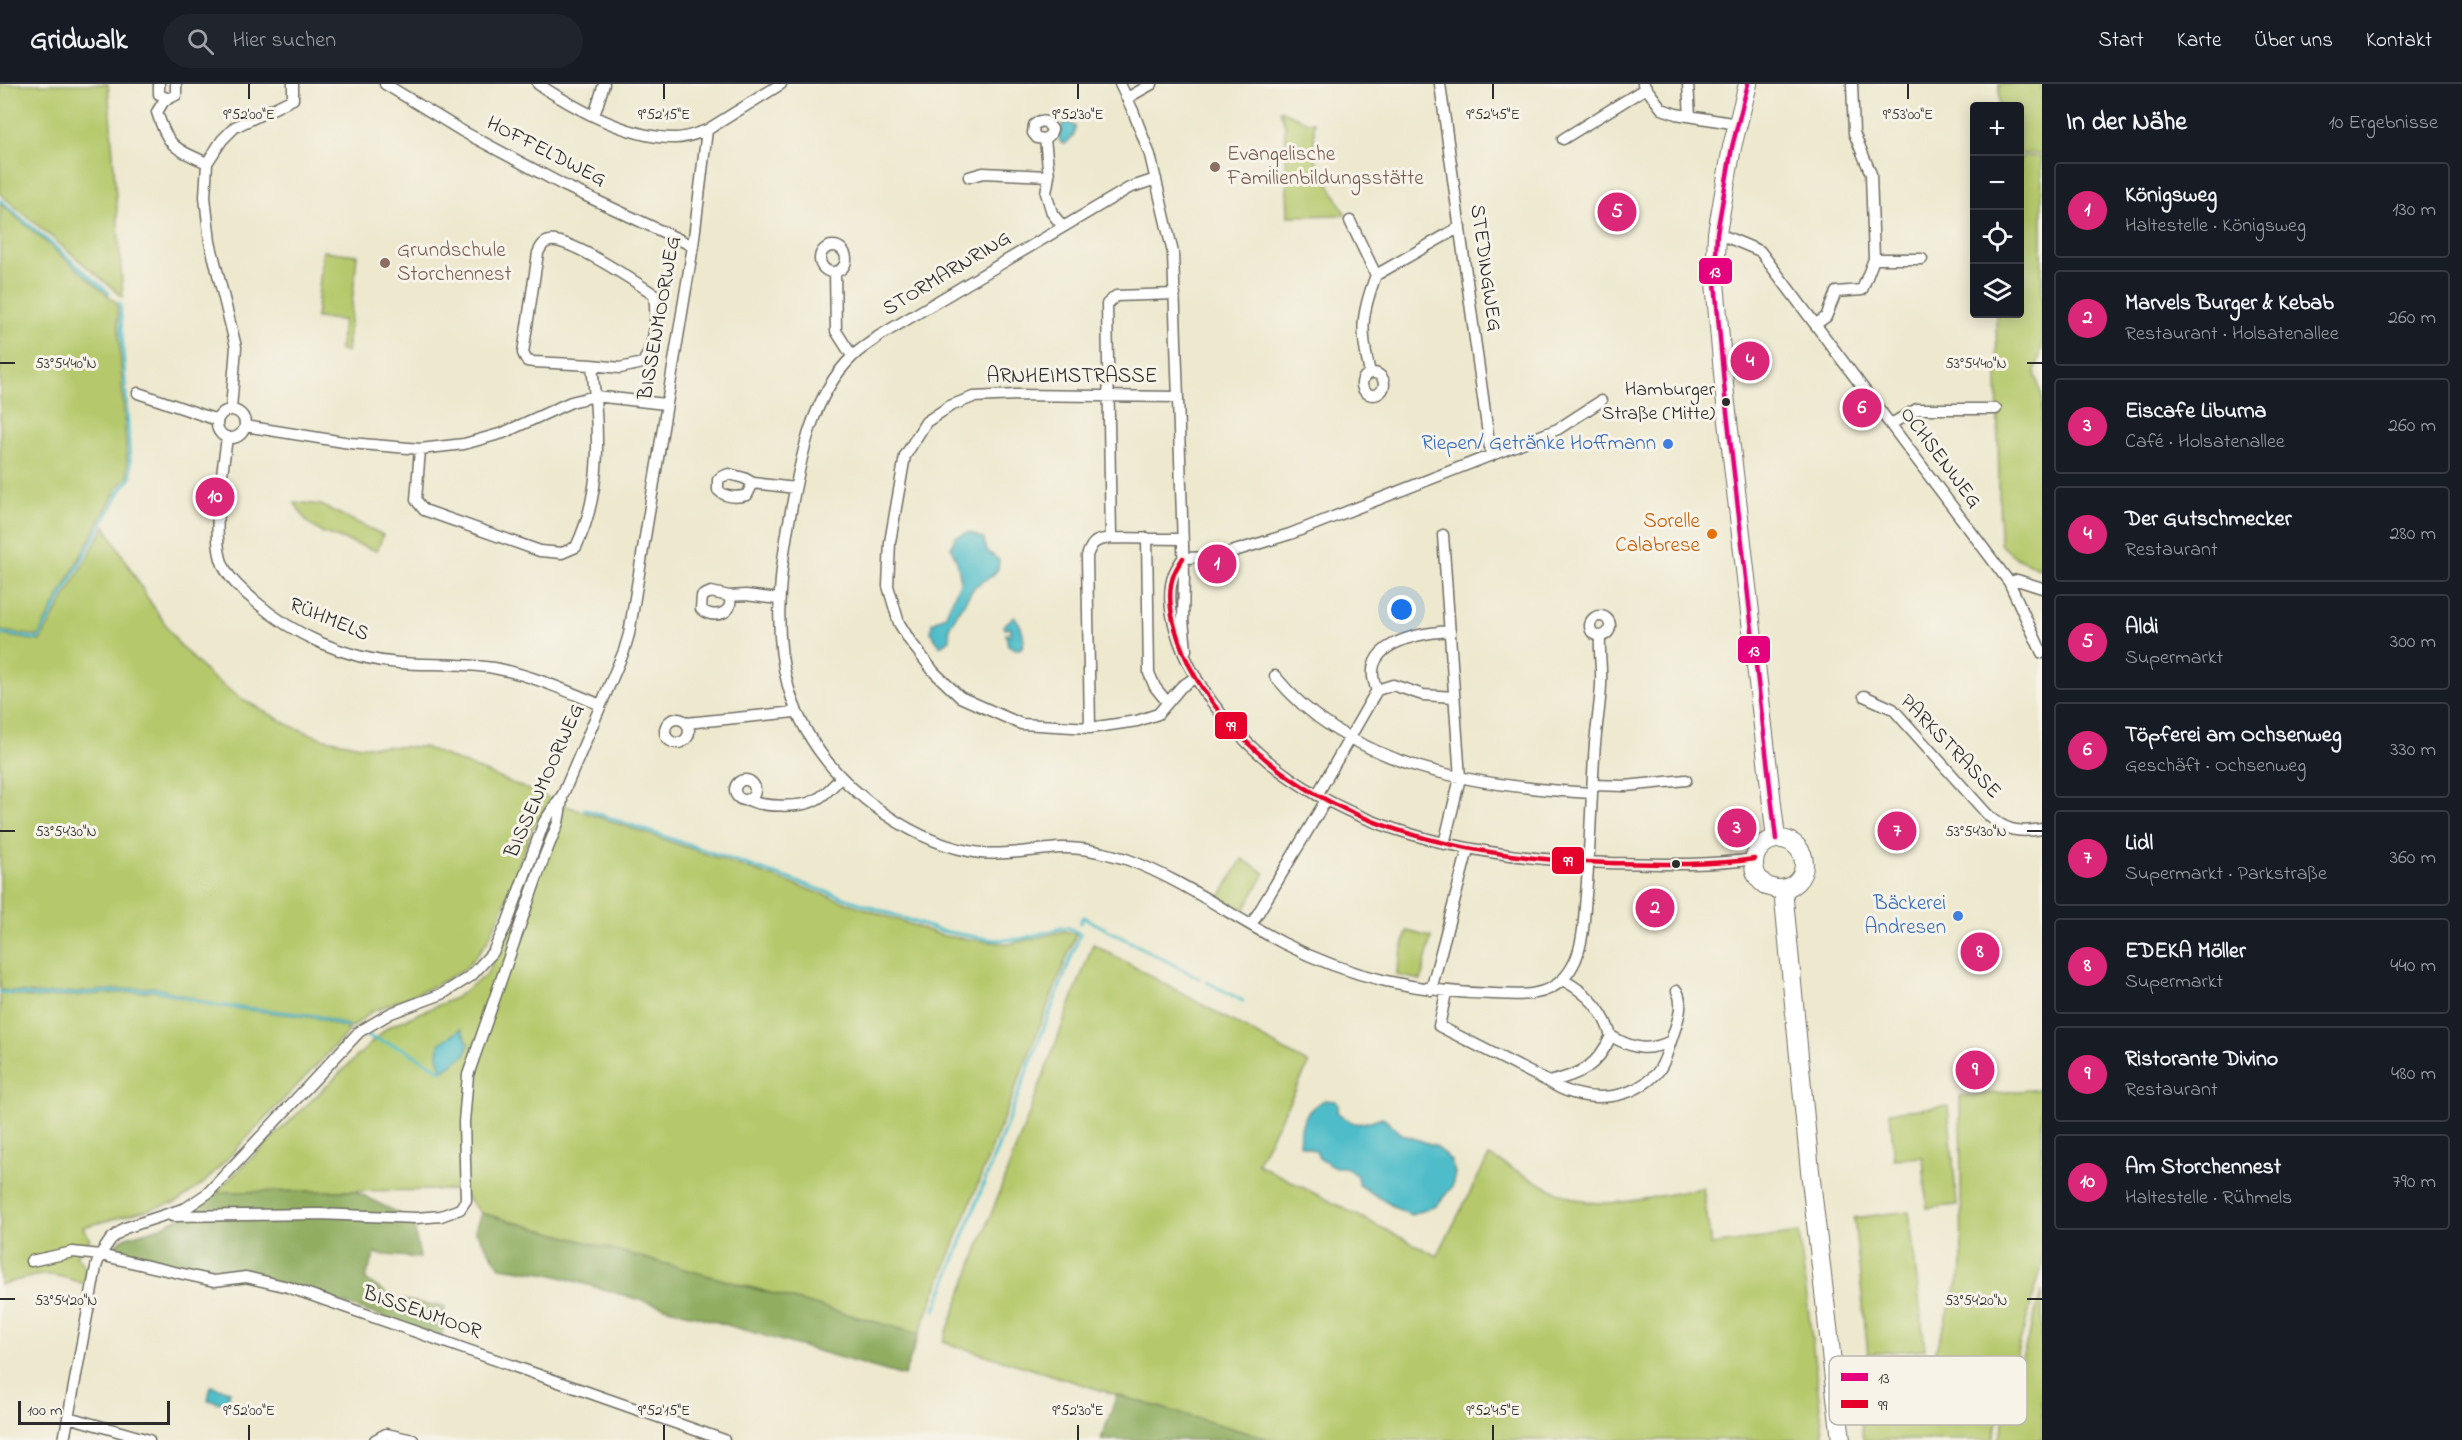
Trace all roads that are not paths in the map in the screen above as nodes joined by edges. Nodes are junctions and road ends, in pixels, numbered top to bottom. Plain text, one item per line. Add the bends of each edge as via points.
1 (159, 84) edge
2 (176, 84) edge
3 (293, 84) edge
4 (385, 84) edge
5 (538, 84) edge
6 (603, 84) edge
7 (781, 84) edge
8 (1120, 84) edge
9 (1152, 84) edge
10 (1440, 84) edge
11 (1688, 84) edge
12 (1748, 84) edge
13 (1852, 84) edge
14 (1644, 86) edge
15 (1127, 98) junction
16 (165, 99) junction
17 (594, 116) junction
18 (1690, 116) junction
19 (1738, 124) junction
20 (707, 130) junction
21 (1045, 139) dead end
22 (1563, 140) dead end
23 (207, 163) junction
24 (1049, 176) junction
25 (969, 177) dead end
26 (1156, 179) junction
27 (1350, 221) dead end
28 (1063, 227) junction
29 (1460, 227) junction
30 (1717, 233) junction
31 (693, 246) junction
32 (1874, 259) junction
33 (1922, 259) dead end
34 (835, 272) dead end
35 (1376, 275) junction
36 (1175, 294) junction
37 (1816, 324) junction
38 (852, 356) junction
39 (592, 365) junction
40 (1370, 373) dead end
41 (138, 393) dead end
42 (595, 396) junction
43 (1108, 396) junction
44 (1177, 397) junction
45 (1601, 401) dead end
46 (665, 404) junction
47 (231, 409) junction
48 (1996, 409) dead end
49 (217, 420) junction
50 (1891, 424) junction
51 (245, 426) junction
52 (227, 437) junction
53 (420, 449) junction
54 (1491, 456) junction
55 (753, 483) dead end
56 (795, 488) junction
57 (1443, 535) dead end
58 (1110, 538) junction
59 (1147, 538) junction
60 (1182, 539) junction
61 (1183, 558) junction
62 (2009, 582) junction
63 (2042, 588) edge
64 (729, 596) dead end
65 (778, 599) junction
66 (1450, 631) junction
67 (1600, 637) dead end
68 (2042, 653) edge
69 (1275, 676) dead end
70 (1196, 677) junction
71 (1377, 690) junction
72 (1864, 696) dead end
73 (1454, 697) junction
74 (1167, 702) junction
75 (601, 705) junction
76 (795, 712) junction
77 (686, 723) dead end
78 (1090, 728) junction
79 (1351, 737) junction
80 (841, 778) junction
81 (1460, 778) junction
82 (1686, 780) dead end
83 (1592, 789) junction
84 (562, 794) junction
85 (1322, 797) junction
86 (749, 800) dead end
87 (2042, 829) edge
88 (1776, 839) junction
89 (1444, 844) junction
90 (1468, 849) junction
91 (1755, 859) junction
92 (1589, 862) junction
93 (1783, 889) junction
94 (1251, 925) junction
95 (1563, 980) junction
96 (1431, 990) junction
97 (1677, 991) dead end
98 (1446, 993) junction
99 (1611, 1036) junction
100 (1671, 1041) junction
101 (1549, 1082) junction
102 (157, 1216) junction
103 (100, 1255) junction
104 (31, 1261) dead end
105 (1832, 1356) edge
106 (68, 1417) junction
107 (1839, 1425) edge
108 (64, 1440) edge
109 (149, 1440) edge
110 (375, 1440) edge
111 (413, 1440) edge
112 (724, 1440) edge
113 (1841, 1440) edge

1 - 16 street via 158,92
2 - 16 street via 176,95
3 - 23 street via 293,99 235,127
4 - 31 street, HOFFELDWEG via 562,185
5 - 17 street
6 - 17 street
7 - 20 street
8 - 15 street
9 - 15 street
10 - 29 street, STEDINGWEG
11 - 18 street
12 - 19 main road
13 - 32 street via 1854,133 1871,174
14 - 18 street via 1662,109
14 - 22 street
15 - 26 street
16 - 23 street via 157,112 165,138 182,152
17 - 20 street via 645,135 677,138
18 - 19 street
19 - 30 main road
20 - 31 street, BISSENMOORWEG
21 - 24 street
23 - 47 street via 205,198 210,242 236,347
24 - 25 street via 983,173
24 - 28 street via 1046,193 1052,213
26 - 28 street, STORMARNRING via 1129,188
26 - 36 street via 1173,253
27 - 35 street
28 - 38 street, STORMARNRING
29 - 35 street
29 - 54 street, STEDINGWEG
30 - 37 street, OCHSENWEG via 1760,251
30 - 88 main road via 1719,332
31 - 46 street, BISSENMOORWEG
32 - 33 street
32 - 37 street via 1862,290 1836,292 1826,316
34 - 38 street via 836,331
35 - 40 street via 1364,309 1364,347
36 - 43 street via 1116,296 1107,304
36 - 44 street
37 - 50 street, OCHSENWEG
38 - 56 street, STORMARNRING via 830,386 815,418
39 - 39 street via 620,368 643,363 652,348 654,294 577,249 547,241 538,253 524,358
39 - 42 street
41 - 49 street
42 - 46 street
42 - 53 street via 571,402 503,433 464,444
42 - 53 street via 598,453 588,511 576,547 562,553 540,550 424,510 416,500
43 - 44 street, ARNHEIMSTRASSE
43 - 58 street
43 - 78 street, ARNHEIMSTRASSE via 973,397 926,422 905,456 890,542 888,586 899,623 934,672 960,697 1022,724
44 - 60 street
45 - 54 street via 1566,425
46 - 75 street, BISSENMOORWEG via 629,634
47 - 49 street via 222,412
47 - 51 street via 243,416
48 - 50 street via 1917,409
49 - 52 street via 218,431
50 - 62 street, OCHSENWEG
51 - 52 street via 241,434
51 - 53 street via 350,443
52 - 75 street, RÜHMELS via 218,536 221,561 235,584 274,619 347,652 396,663 494,668
54 - 61 street via 1290,534 1215,557
55 - 56 street
56 - 65 street, STORMARNRING
57 - 66 street
58 - 59 street
58 - 78 street via 1091,543 1087,556
59 - 60 street
59 - 74 street via 1149,673
60 - 61 street
61 - 70 street via 1183,620 1188,664
62 - 63 street via 2017,580
62 - 68 street, OCHSENWEG
64 - 65 street
65 - 76 street, STORMARNRING via 782,663
66 - 71 street via 1399,640 1383,650 1372,675
66 - 73 street
67 - 83 street via 1602,681
69 - 79 street via 1317,715
70 - 74 street, ARNHEIMSTRASSE
70 - 85 street via 1240,737
71 - 73 street via 1393,685 1423,695
71 - 79 street
72 - 87 street, PARKSTRASSE via 1893,710 2001,826 2023,832
73 - 81 street
74 - 78 street, ARNHEIMSTRASSE via 1158,714
75 - 84 street, BISSENMOORWEG
76 - 77 street
76 - 80 street, STORMARNRING
79 - 81 street via 1401,761
79 - 85 street
80 - 86 street via 817,800 807,803 759,805
80 - 94 street, STORMARNRING via 861,798 939,843 982,853 1066,848 1099,852 1158,873
81 - 83 street via 1524,789
81 - 89 street
82 - 83 street
83 - 92 street
84 - 102 street, BISSENMOORWEG via 544,822 494,952 471,976 442,994 391,1013 359,1032 208,1193 186,1208
84 - 102 street via 558,823 468,1075 464,1122 466,1200 460,1209 417,1218 319,1214
85 - 89 street via 1369,821
85 - 94 street
88 - 91 main road via 1759,849
88 - 93 main road via 1797,846 1803,856 1801,877
89 - 90 street
90 - 92 street via 1522,858
90 - 96 street
91 - 92 street
91 - 93 main road via 1757,877 1764,885
92 - 95 street via 1582,938 1575,962
93 - 105 main road
94 - 96 street, STORMARNRING via 1324,962
95 - 98 street, STORMARNRING via 1531,995
95 - 99 street via 1602,1012
96 - 98 street, STORMARNRING
97 - 100 street via 1680,1009
98 - 101 street via 1439,1026
99 - 100 street via 1640,1048 1657,1048
99 - 101 street via 1602,1055 1577,1075
100 - 101 street via 1657,1073 1618,1097 1574,1094
102 - 103 street, BISSENMOORWEG via 125,1228
103 - 104 street, BISSENMOOR via 73,1252
103 - 106 street, BISSENMOORWEG
103 - 112 street, BISSENMOOR via 214,1281 246,1277 288,1287
106 - 108 street, BISSENMOORWEG
106 - 109 street
107 - 113 main road
110 - 111 street via 386,1434

